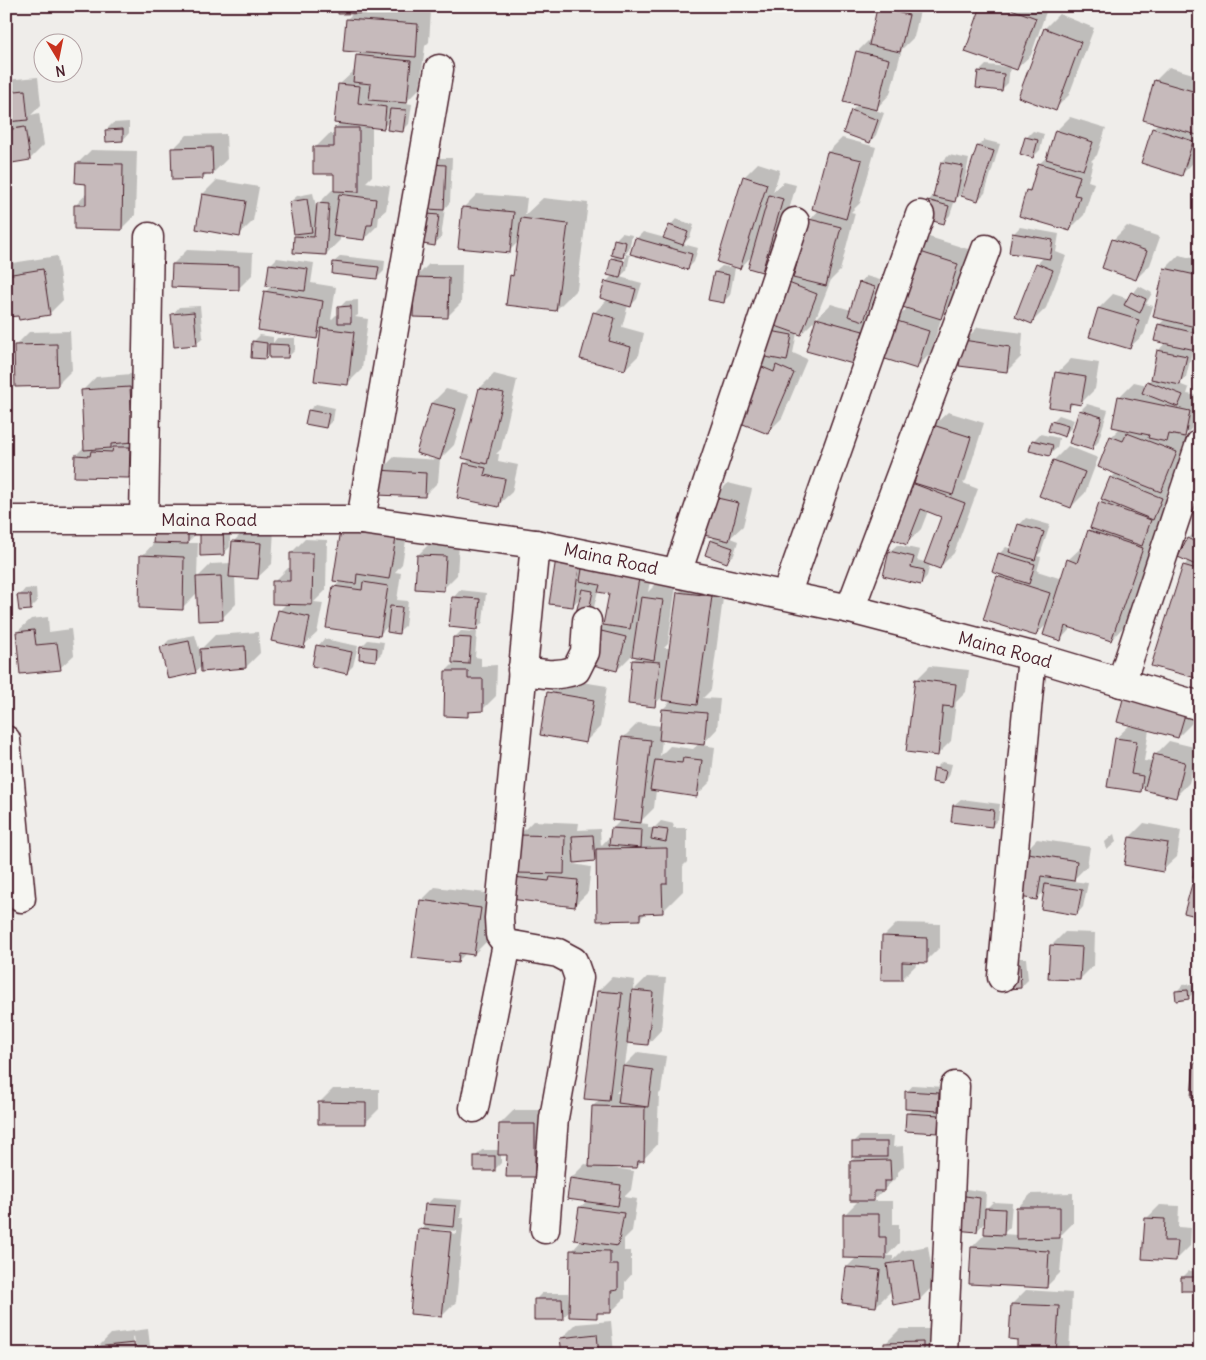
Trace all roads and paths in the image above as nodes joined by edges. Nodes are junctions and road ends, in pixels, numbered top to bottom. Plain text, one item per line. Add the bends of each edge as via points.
1 (439, 69) dead end
2 (920, 215) dead end
3 (795, 222) dead end
4 (149, 237) dead end
5 (986, 249) dead end
6 (1200, 444) edge
7 (144, 519) junction
8 (6, 520) edge
9 (361, 520) junction
10 (535, 544) junction
11 (676, 573) junction
12 (786, 595) junction
13 (850, 609) junction
14 (587, 622) dead end
15 (1032, 656) junction
16 (522, 670) junction
17 (1121, 683) junction
18 (1200, 706) edge
19 (6, 740) edge
20 (21, 898) dead end
21 (507, 944) junction
22 (1002, 977) dead end
23 (955, 1086) dead end
24 (474, 1108) dead end
25 (545, 1229) dead end
26 (943, 1354) edge

1 - 9 street
2 - 12 street
3 - 11 street
4 - 7 street
5 - 13 street
6 - 17 street
7 - 8 street, Maina Road
7 - 9 street, Maina Road
9 - 10 street, Maina Road
10 - 11 street, Maina Road
10 - 16 street
11 - 12 street, Maina Road
12 - 13 street, Maina Road
13 - 15 street, Maina Road
14 - 16 street via 585,652 576,670 547,675
15 - 17 street, Maina Road
15 - 22 street
16 - 21 street via 499,918 500,935
17 - 18 street, Maina Road
19 - 20 street
21 - 24 street
21 - 25 street via 558,953 573,961 579,978 554,1118
23 - 26 street

